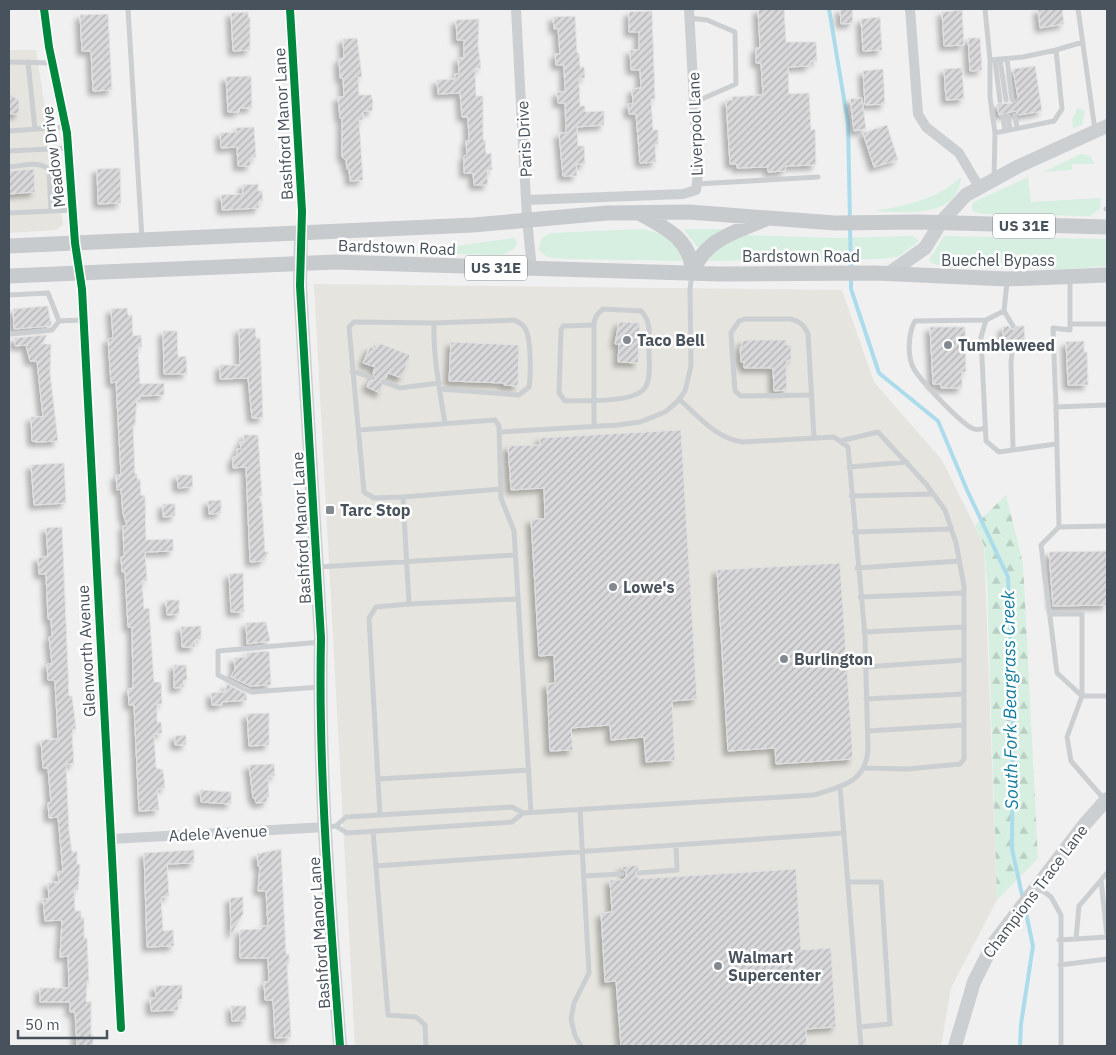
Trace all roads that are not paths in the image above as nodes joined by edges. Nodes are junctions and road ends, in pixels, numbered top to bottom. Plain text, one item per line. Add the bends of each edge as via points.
1 (44, 9) edge
2 (128, 9) edge
3 (290, 9) edge
4 (516, 9) edge
5 (910, 9) edge
6 (986, 9) edge
7 (1078, 9) edge
8 (689, 14) edge
9 (1083, 42) junction
10 (1056, 50) junction
11 (998, 60) junction
12 (9, 62) edge
13 (28, 62) junction
14 (53, 62) junction
15 (1012, 99) dead end
16 (1003, 100) dead end
17 (694, 102) junction
18 (1015, 115) dead end
19 (1006, 117) dead end
20 (65, 127) junction
21 (1017, 128) junction
22 (35, 129) junction
23 (1101, 129) edge
24 (1007, 130) junction
25 (9, 131) edge
26 (995, 133) junction
27 (69, 148) junction
28 (9, 151) edge
29 (9, 167) edge
30 (818, 177) dead end
31 (994, 178) junction
32 (697, 184) junction
33 (979, 186) junction
34 (527, 200) junction
35 (73, 210) junction
36 (51, 211) junction
37 (9, 213) edge
38 (638, 213) junction
39 (768, 218) junction
40 (527, 219) junction
41 (941, 222) junction
42 (1107, 227) edge
43 (300, 232) junction
44 (142, 240) junction
45 (75, 243) junction
46 (9, 246) edge
47 (300, 262) junction
48 (532, 269) junction
49 (80, 272) junction
50 (692, 273) junction
51 (882, 274) junction
52 (1107, 275) edge
53 (9, 276) edge
54 (1070, 278) junction
55 (1007, 279) junction
56 (9, 295) edge
57 (1004, 311) junction
58 (59, 320) junction
59 (82, 320) junction
60 (986, 320) junction
61 (434, 323) junction
62 (1070, 324) junction
63 (1107, 324) edge
64 (594, 325) junction
65 (1013, 326) dead end
66 (9, 334) edge
67 (1013, 343) dead end
68 (352, 371) junction
69 (371, 377) dead end
70 (384, 382) dead end
71 (439, 386) junction
72 (812, 394) junction
73 (679, 399) junction
74 (594, 400) junction
75 (1107, 405) edge
76 (1056, 407) junction
77 (445, 424) junction
78 (594, 426) junction
79 (985, 428) junction
80 (359, 430) junction
81 (500, 432) junction
82 (814, 438) junction
83 (840, 441) junction
84 (1056, 444) junction
85 (1013, 450) junction
86 (907, 462) junction
87 (849, 467) junction
88 (501, 488) junction
89 (933, 494) junction
90 (851, 496) junction
91 (403, 497) junction
92 (1107, 526) edge
93 (1059, 527) junction
94 (951, 529) junction
95 (854, 532) junction
96 (515, 555) junction
97 (959, 561) junction
98 (407, 562) junction
99 (317, 567) junction
100 (857, 568) junction
101 (964, 593) junction
102 (860, 597) junction
103 (518, 599) junction
104 (409, 604) junction
105 (1050, 614) junction
106 (964, 627) junction
107 (864, 632) junction
108 (321, 642) junction
109 (964, 660) junction
110 (866, 667) junction
111 (321, 687) junction
112 (964, 694) junction
113 (1082, 696) junction
114 (1107, 696) edge
115 (866, 699) junction
116 (964, 725) junction
117 (868, 731) junction
118 (864, 768) junction
119 (529, 770) junction
120 (378, 779) junction
121 (840, 786) junction
122 (1107, 801) edge
123 (580, 809) junction
124 (531, 812) junction
125 (523, 813) junction
126 (380, 815) junction
127 (331, 826) junction
128 (373, 831) junction
129 (844, 833) junction
130 (111, 839) junction
131 (676, 846) junction
132 (583, 853) junction
133 (376, 866) junction
134 (639, 873) dead end
135 (1107, 873) edge
136 (622, 874) dead end
137 (584, 876) junction
138 (1101, 880) junction
139 (848, 882) junction
140 (1032, 891) junction
141 (1107, 936) edge
142 (1076, 939) junction
143 (1059, 940) junction
144 (1107, 959) edge
145 (1060, 965) junction
146 (859, 1027) junction
147 (121, 1028) dead end
148 (340, 1046) edge
149 (426, 1046) edge
150 (581, 1046) edge
151 (861, 1046) edge
152 (955, 1046) edge
153 (1061, 1046) edge

1 - 14 street, Meadow Drive
2 - 44 lane
3 - 43 street, Bashford Manor Lane via 302,211
4 - 34 street, Paris Drive
5 - 33 street via 918,114 926,127 959,153
6 - 11 lane
7 - 9 lane
8 - 17 street, Liverpool Lane
8 - 17 lane via 735,32 736,84
9 - 10 lane
9 - 23 lane
10 - 11 lane
10 - 21 lane via 1060,116 1054,121
11 - 15 lane
11 - 16 lane
11 - 26 lane via 990,97
12 - 13 lane
13 - 14 lane
13 - 22 lane
14 - 20 street, Meadow Drive
17 - 32 street, Liverpool Lane
18 - 21 lane
19 - 24 lane
20 - 22 lane
20 - 27 street, Meadow Drive
21 - 24 lane
22 - 25 lane
23 - 31 street
24 - 26 lane
26 - 31 lane
27 - 28 lane
27 - 35 street, Meadow Drive
29 - 36 lane via 39,164 49,170
30 - 32 lane
31 - 33 street
32 - 34 street, Liverpool Lane via 696,190 683,194
33 - 41 street
34 - 40 street, Paris Drive
35 - 36 lane
35 - 45 street, Meadow Drive
36 - 37 lane
38 - 39 main road, Bardstown Road / US 31E via 689,212
38 - 40 main road, Bardstown Road / US 31E
38 - 50 main road via 669,229 687,247 692,258
39 - 41 main road, Bardstown Road / US 31E via 835,223
39 - 50 main road via 711,244 698,258
40 - 43 main road, Bardstown Road / US 31E via 474,225
40 - 48 street, Paris Drive
41 - 42 main road, Buechel Bypass / US 31E
41 - 51 street via 925,248
43 - 44 main road, Bardstown Road / US 31E
43 - 47 street, Bashford Manor Lane
44 - 45 main road, Bardstown Road / US 31E
45 - 46 main road, Bardstown Road / US 31E
45 - 49 street, Meadow Drive
47 - 48 main road, Bardstown Road / US 31E
47 - 49 main road, Bardstown Road / US 31E
47 - 99 street, Bashford Manor Lane
48 - 50 main road, Bardstown Road / US 31E
49 - 53 main road, Bardstown Road / US 31E
49 - 59 street, Glenworth Avenue
50 - 51 main road, Bardstown Road / US 31E
50 - 73 lane via 691,366 685,391
51 - 55 main road, Buechel Bypass / US 31E
52 - 54 main road, Buechel Bypass / US 31E
54 - 55 main road, Buechel Bypass / US 31E
54 - 62 lane
55 - 57 lane
56 - 58 lane via 48,293
57 - 60 lane
57 - 65 lane
58 - 59 lane
58 - 66 lane via 52,330
59 - 130 street, Glenworth Avenue
60 - 79 lane via 982,337
60 - 79 lane via 915,321 910,331 914,369 952,412 975,429
61 - 68 lane via 354,322 350,327
61 - 71 lane
61 - 71 lane via 514,320 523,324 528,332 529,387 519,395
62 - 63 lane
62 - 76 lane via 1070,330 1053,328
64 - 74 lane
64 - 74 lane via 563,326 559,393 566,401
64 - 74 lane via 597,313 603,309 641,311 649,327 649,373 647,385 633,398
67 - 85 lane
68 - 69 lane
68 - 80 lane
70 - 71 lane via 400,388
71 - 77 lane
72 - 72 lane via 808,334 802,323 790,319 739,321 731,333 735,391 740,396
72 - 82 lane
73 - 78 lane via 658,416 640,422
73 - 82 lane via 716,432 732,440
74 - 78 lane
75 - 76 lane
76 - 84 lane
77 - 80 lane
77 - 81 lane via 495,420
78 - 81 lane
79 - 85 lane via 986,441 999,452
80 - 91 lane via 364,492 374,498
81 - 88 lane
82 - 83 lane via 834,437
83 - 86 lane via 878,432
83 - 87 lane via 848,447
84 - 85 lane
84 - 93 lane
86 - 87 lane
86 - 89 lane
87 - 90 lane
88 - 91 lane
88 - 96 lane via 501,498 514,531
89 - 90 lane
89 - 94 lane via 945,510
90 - 95 lane
91 - 98 lane
92 - 93 lane
93 - 105 lane via 1041,545
94 - 95 lane
94 - 97 lane
95 - 100 lane
96 - 98 lane
96 - 103 lane
97 - 100 lane
97 - 101 lane
98 - 99 lane
98 - 104 lane
99 - 108 street, Bashford Manor Lane
100 - 102 lane
101 - 102 lane
101 - 106 lane
102 - 107 lane
103 - 104 lane
103 - 119 lane
104 - 120 lane via 376,607 369,618
105 - 113 lane via 1057,673
105 - 113 lane via 1082,614
106 - 107 lane
106 - 109 lane
107 - 110 lane
108 - 111 street, Bashford Manor Lane
108 - 111 lane via 218,651 218,675 244,690
109 - 110 lane
109 - 112 lane
110 - 115 lane
111 - 127 street, Bashford Manor Lane
112 - 115 lane
112 - 116 lane
113 - 114 lane
113 - 122 lane via 1067,737 1071,761
115 - 117 lane
116 - 117 lane
116 - 118 lane via 964,759 960,764 908,769
117 - 118 lane
118 - 121 lane via 851,783
119 - 120 lane
119 - 124 lane
120 - 126 lane
121 - 123 lane via 814,795
121 - 129 lane
122 - 140 street, Champions Trace Lane
123 - 124 lane
123 - 132 lane
124 - 125 lane
125 - 126 lane via 512,807
125 - 128 lane via 512,822
126 - 127 lane via 346,817
127 - 128 lane via 347,833
127 - 130 street, Adele Avenue
127 - 148 street, Bashford Manor Lane
128 - 133 lane
129 - 131 lane
129 - 139 lane
130 - 147 street, Glenworth Avenue
131 - 132 lane
131 - 134 lane via 676,870
132 - 133 lane
132 - 137 lane
133 - 149 lane via 388,1015 416,1017 425,1025
135 - 138 lane
136 - 137 lane
137 - 150 lane via 589,973 574,1003 571,1019
138 - 141 lane
138 - 142 lane via 1078,906
139 - 146 lane
139 - 146 lane via 881,882 890,1024
140 - 143 lane via 1057,906 1061,915
140 - 152 street, Champions Trace Lane via 981,965
141 - 142 lane
142 - 143 lane
143 - 145 lane
144 - 145 lane
145 - 153 lane
146 - 151 lane

